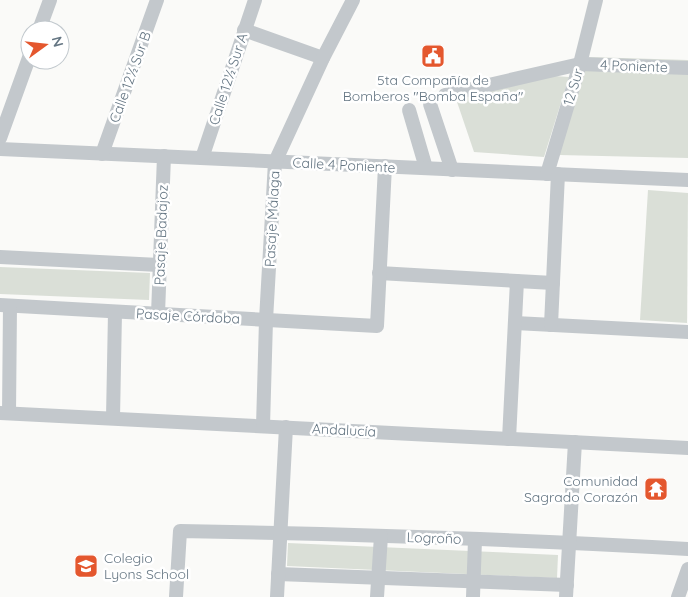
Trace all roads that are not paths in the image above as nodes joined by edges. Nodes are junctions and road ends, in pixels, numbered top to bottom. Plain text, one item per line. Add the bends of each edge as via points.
1 (50, 0) edge
2 (157, 0) edge
3 (255, 0) edge
4 (353, 0) edge
5 (596, 0) edge
6 (43, 20) edge
7 (244, 30) junction
8 (323, 58) junction
9 (580, 64) junction
10 (688, 68) edge
11 (25, 70) edge
12 (445, 95) dead end
13 (430, 104) dead end
14 (409, 110) dead end
15 (0, 138) edge
16 (0, 149) edge
17 (102, 154) junction
18 (164, 156) junction
19 (202, 158) junction
20 (275, 162) junction
21 (385, 166) junction
22 (426, 168) junction
23 (452, 170) junction
24 (552, 174) junction
25 (688, 180) edge
26 (0, 257) edge
27 (159, 265) junction
28 (379, 273) junction
29 (517, 281) junction
30 (553, 283) junction
31 (5, 306) edge
32 (115, 312) junction
33 (158, 314) junction
34 (266, 320) junction
35 (515, 323) junction
36 (550, 325) junction
37 (688, 332) edge
38 (4, 413) edge
39 (113, 418) junction
40 (263, 426) junction
41 (286, 427) junction
42 (509, 439) junction
43 (575, 442) junction
44 (688, 448) edge
45 (280, 533) junction
46 (381, 536) junction
47 (475, 540) junction
48 (570, 542) junction
49 (688, 549) edge
50 (688, 569) edge
51 (278, 574) junction
52 (378, 578) junction
53 (474, 582) junction
54 (567, 591) edge
55 (176, 597) edge
56 (277, 597) edge
57 (377, 597) edge
58 (473, 597) edge
59 (678, 597) edge

1 - 6 street
2 - 17 street, Calle 12½ Sur B
3 - 7 street, Calle 12½ Sur A
4 - 8 street, Pasaje Málaga
5 - 9 street, 12 Sur
7 - 8 street
7 - 19 street, Calle 12½ Sur A
8 - 20 street, Pasaje Málaga
9 - 10 street, 4 Poniente
9 - 12 street, 4 Poniente
9 - 24 street, 12 Sur
11 - 15 street
13 - 23 street
14 - 22 street
16 - 17 street, Calle 4 Poniente
17 - 18 street, Calle 4 Poniente
18 - 19 street, Calle 4 Poniente
18 - 27 street, Pasaje Badajoz
19 - 20 street, Calle 4 Poniente
20 - 21 street, Calle 4 Poniente
20 - 34 street, Pasaje Málaga
21 - 22 street, Calle 4 Poniente
21 - 28 street
22 - 23 street, Calle 4 Poniente
23 - 24 street, Calle 4 Poniente
24 - 25 street, Calle 4 Poniente
24 - 30 street, 12 Sur
26 - 27 street
27 - 33 street, Pasaje Badajoz
28 - 29 street
28 - 34 street, Pasaje Córdoba via 377,326
29 - 30 street
29 - 35 street
30 - 36 street, 12 Sur
31 - 32 street, Pasaje Córdoba
31 - 38 street
32 - 33 street, Pasaje Córdoba
32 - 39 street
33 - 34 street, Pasaje Córdoba
34 - 40 street, Pasaje Málaga
35 - 36 street
35 - 42 street
36 - 37 street
38 - 39 street, Andalucía
39 - 40 street, Andalucía
40 - 41 street, Andalucía
41 - 42 street, Andalucía
41 - 45 street
42 - 43 street, Andalucía
43 - 44 street, Andalucía
43 - 48 street
45 - 46 street, Logroño
45 - 51 street
45 - 55 street, Logroño via 180,531
46 - 47 street, Logroño
46 - 52 street
47 - 48 street, Logroño
47 - 53 street
48 - 49 street, Logroño
48 - 54 street
50 - 59 street
51 - 52 street
51 - 56 street
52 - 53 street
52 - 57 street
53 - 54 street
53 - 58 street

